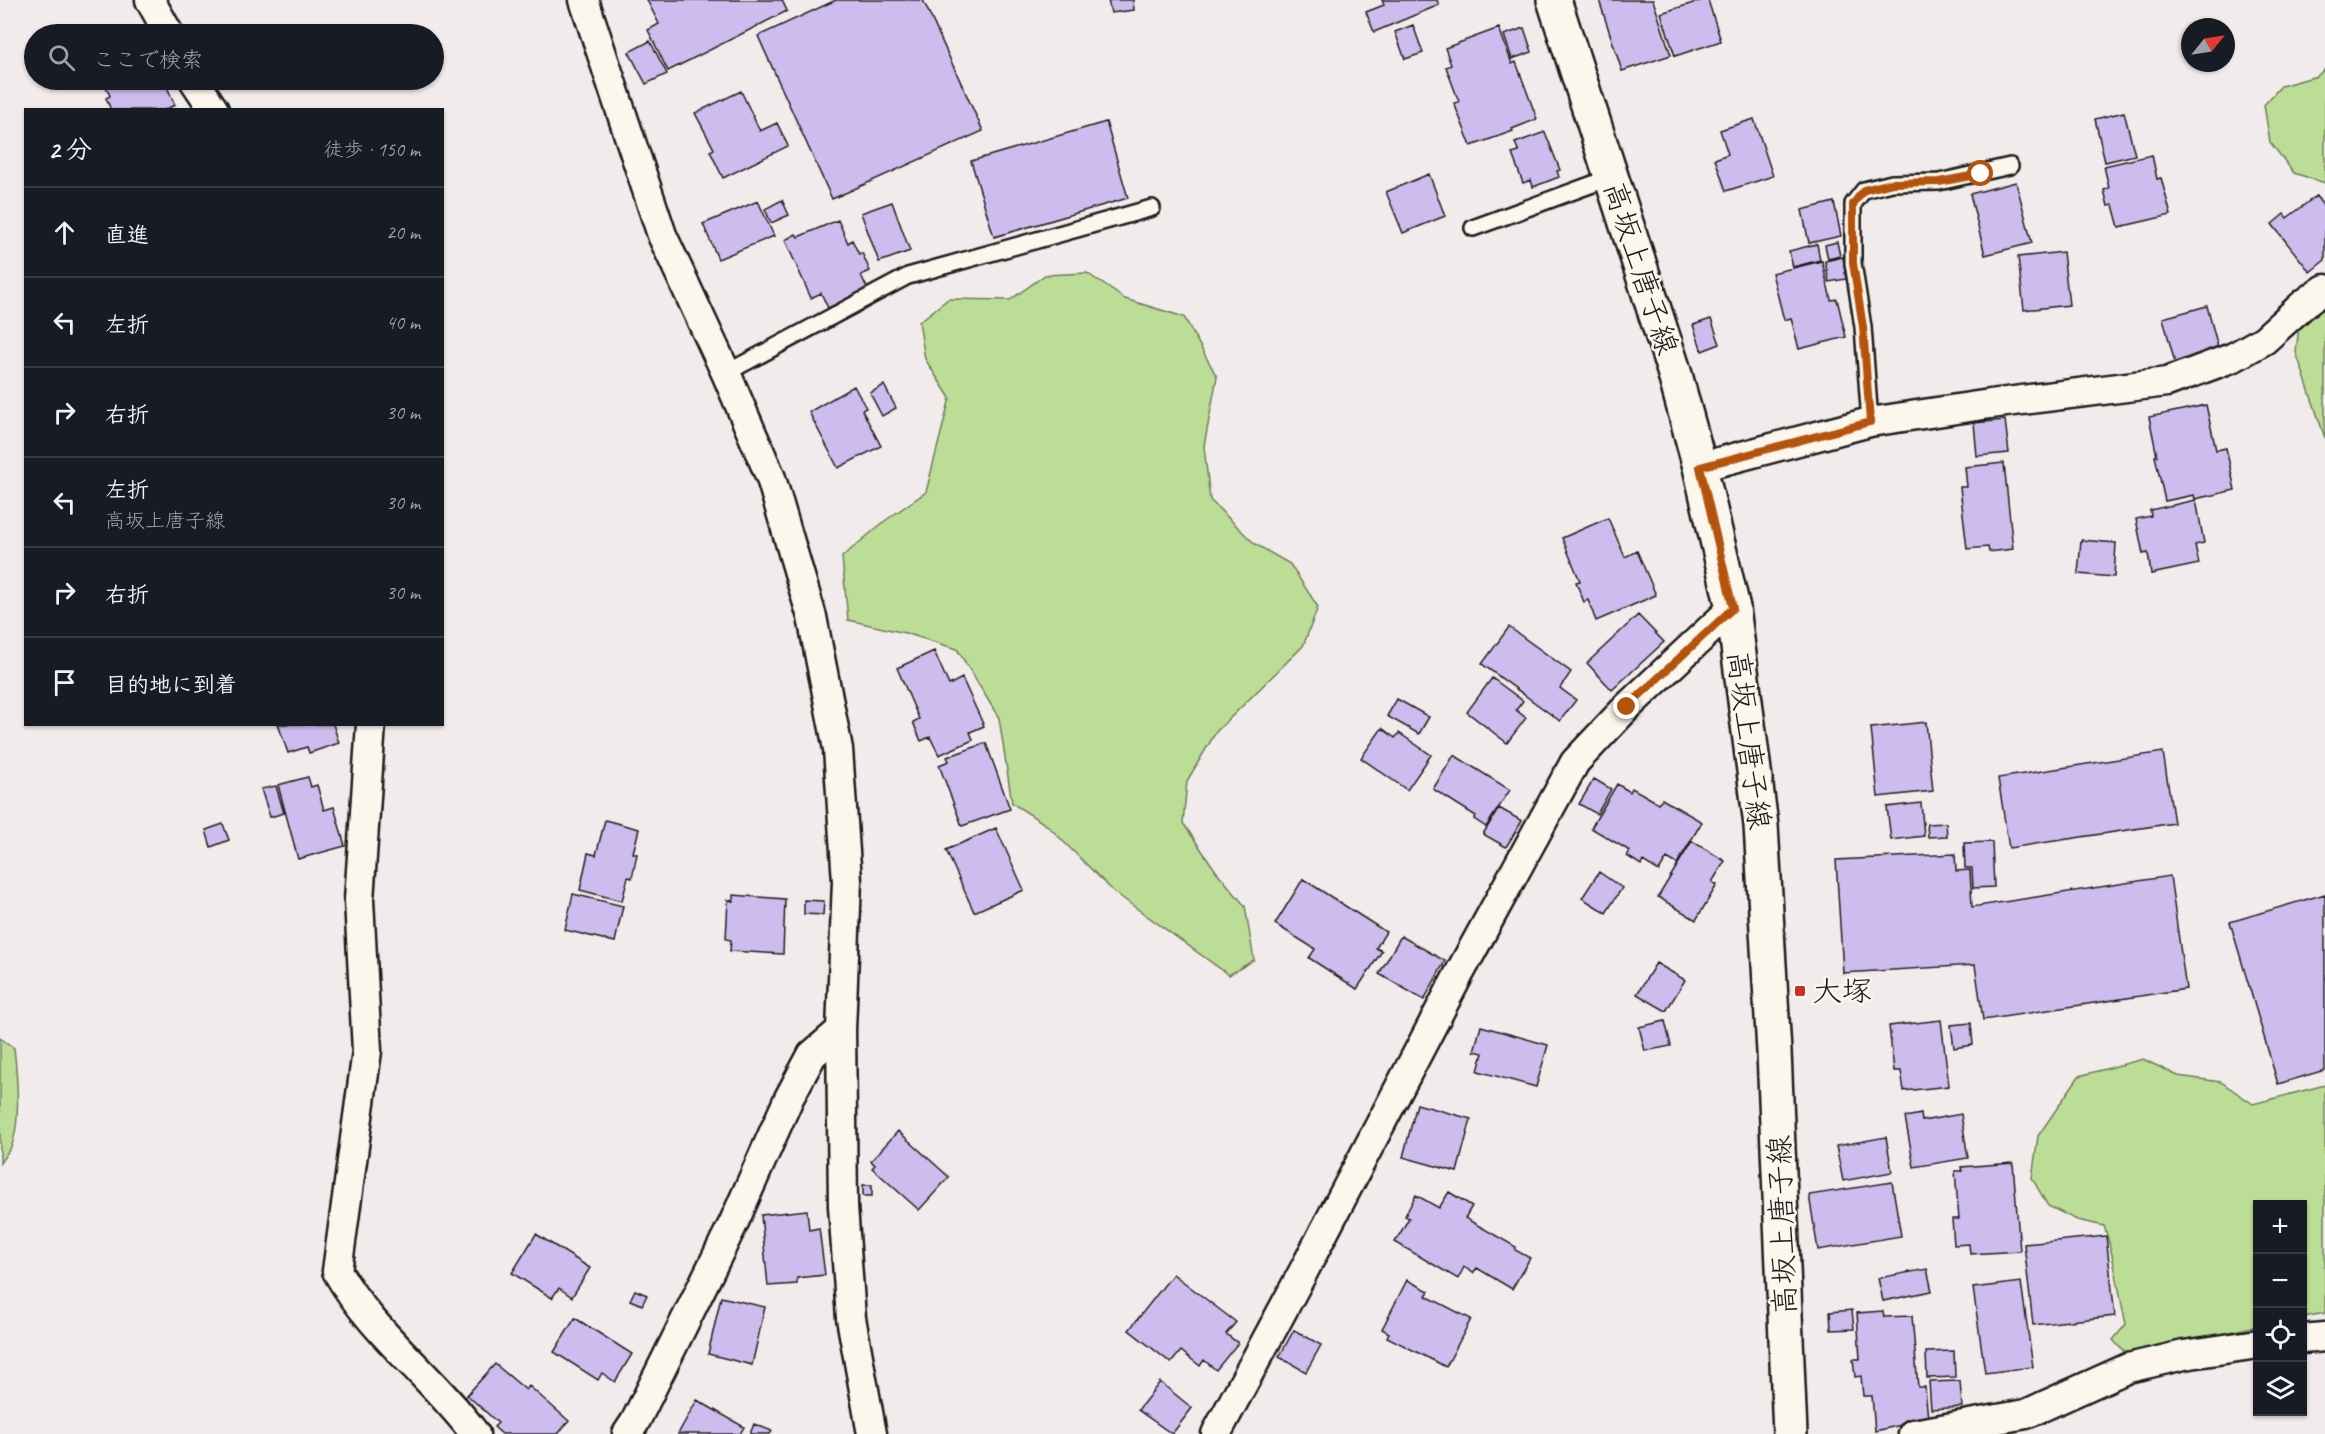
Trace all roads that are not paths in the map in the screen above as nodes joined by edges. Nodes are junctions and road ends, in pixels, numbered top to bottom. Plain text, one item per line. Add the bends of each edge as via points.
1 (150, 0) edge
2 (584, 0) edge
3 (1554, 0) edge
4 (163, 24) edge
5 (201, 90) edge
6 (213, 108) edge
7 (2010, 166) dead end
8 (1612, 177) junction
9 (1152, 208) dead end
10 (1473, 228) dead end
11 (2325, 289) edge
12 (726, 373) junction
13 (1870, 422) junction
14 (1700, 467) junction
15 (1733, 608) junction
16 (371, 726) edge
17 (841, 1030) junction
18 (2325, 1337) edge
19 (2307, 1339) edge
20 (2253, 1345) edge
21 (476, 1434) edge
22 (627, 1434) edge
23 (872, 1434) edge
24 (1215, 1434) edge
25 (1790, 1434) edge
26 (1913, 1434) edge

1 - 4 street
2 - 12 street via 662,235
3 - 8 main road, 高坂上唐子線
5 - 6 street
7 - 13 lane via 1939,182 1892,183 1864,190 1853,204 1853,263 1863,327
8 - 10 lane
8 - 14 main road, 高坂上唐子線
9 - 12 lane via 908,276
11 - 13 street via 2254,346 2167,382
12 - 17 street via 771,477 813,617 838,749 847,881
13 - 14 street
14 - 15 main road, 高坂上唐子線
15 - 24 street via 1627,707 1575,762
15 - 25 main road, 高坂上唐子線 via 1761,825
16 - 21 street via 359,900 367,1051 337,1271 352,1298
17 - 22 street via 812,1055 789,1098 734,1222
17 - 23 street via 843,1206 851,1318
18 - 19 street
20 - 26 street via 2128,1368 2026,1414

